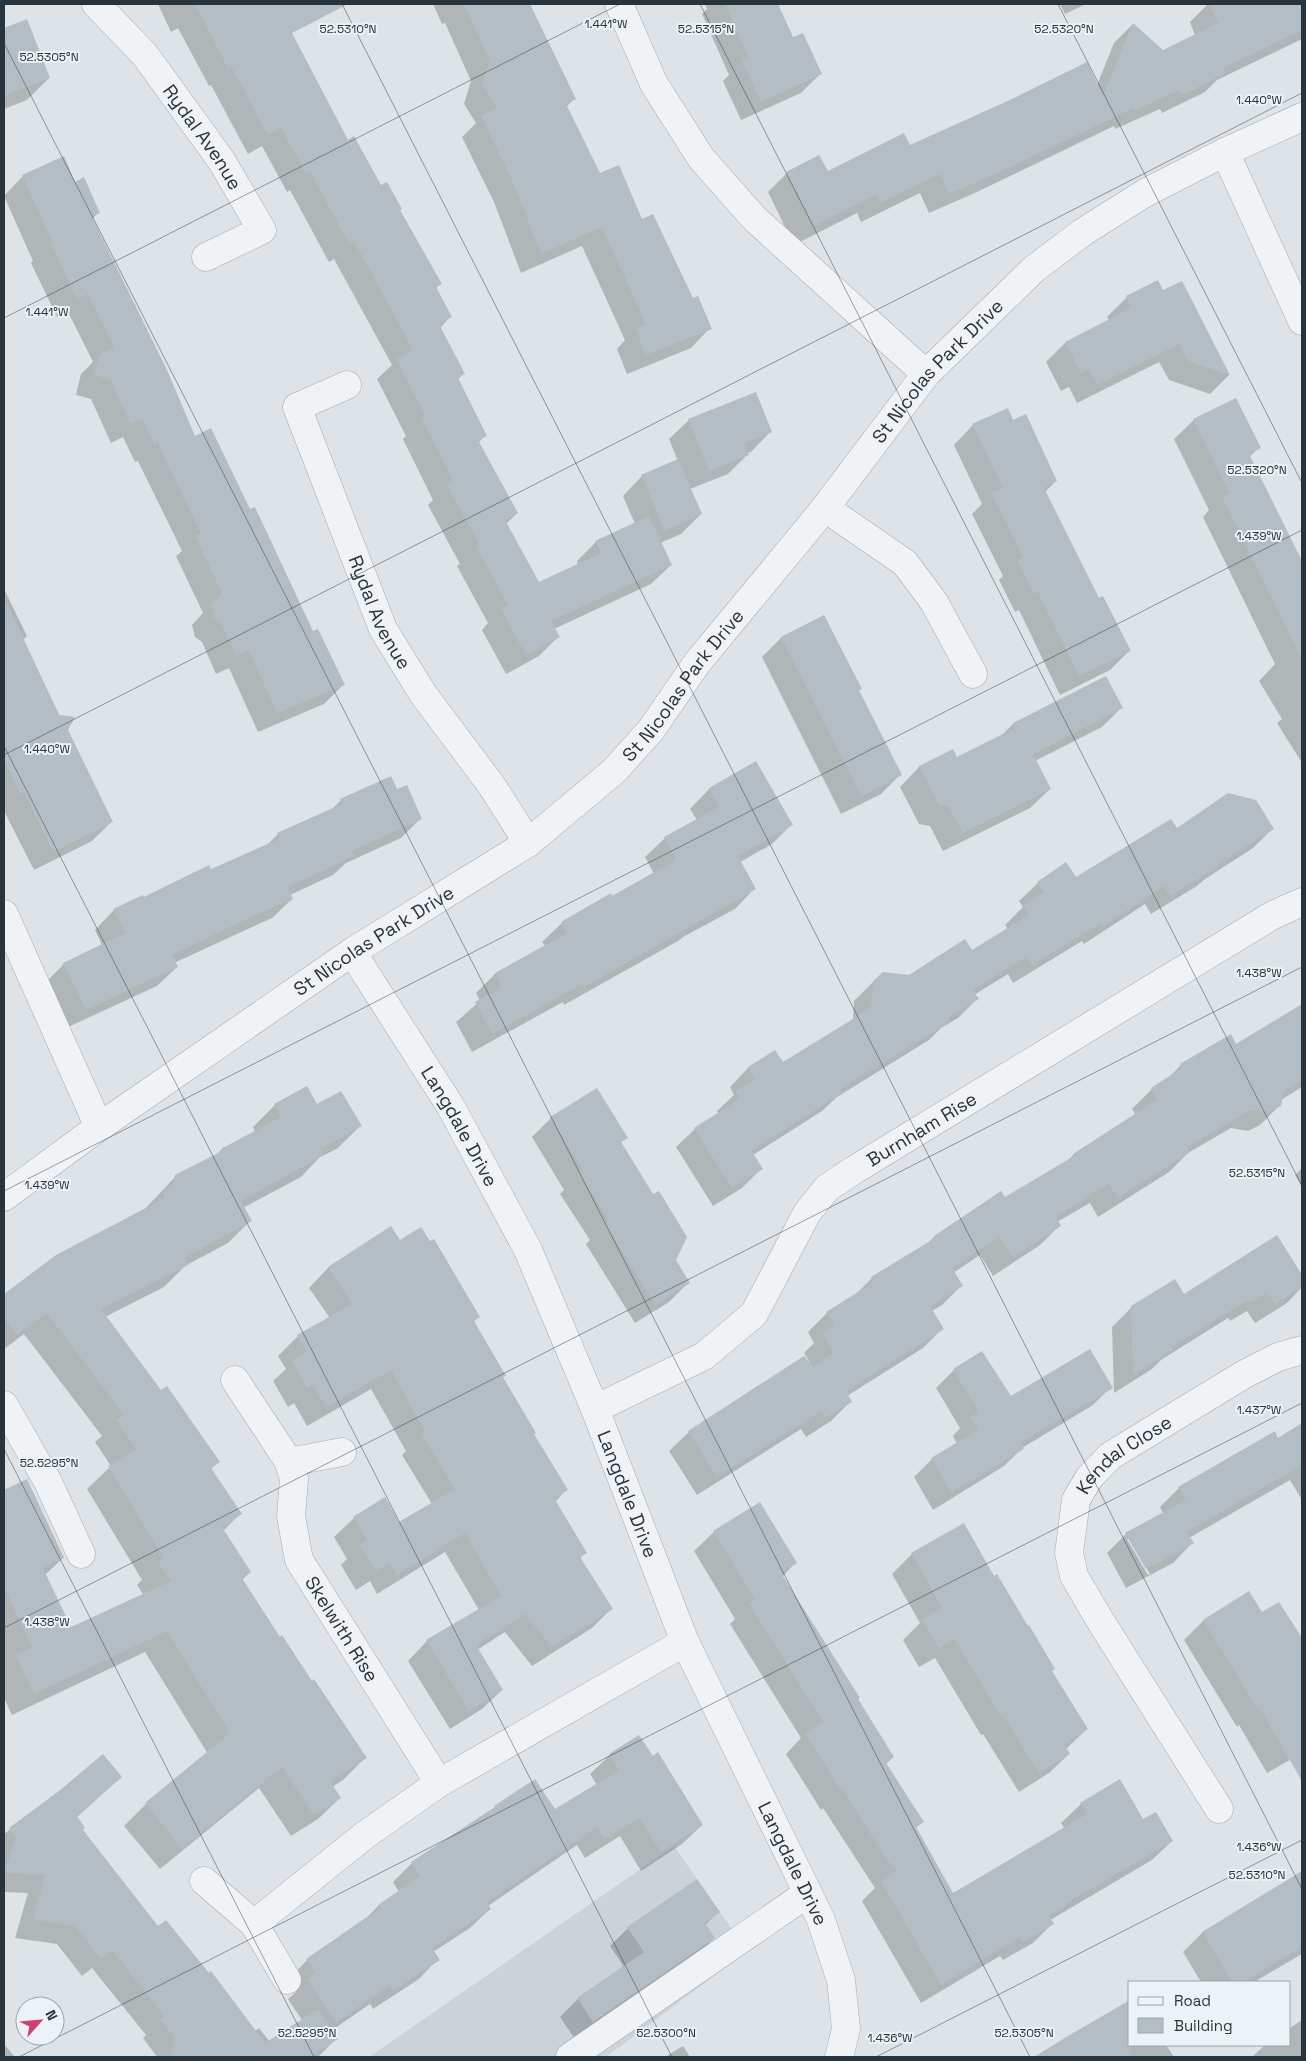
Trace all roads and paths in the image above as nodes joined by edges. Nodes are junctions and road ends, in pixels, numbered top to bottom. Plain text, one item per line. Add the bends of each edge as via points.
1 (96, 4) edge
2 (620, 4) edge
3 (1302, 117) edge
4 (1225, 152) junction
5 (206, 258) dead end
6 (1302, 321) edge
7 (926, 374) junction
8 (347, 384) dead end
9 (825, 508) junction
10 (974, 674) dead end
11 (528, 843) junction
12 (1302, 902) edge
13 (4, 914) edge
14 (352, 952) junction
15 (99, 1127) junction
16 (4, 1197) edge
17 (1302, 1350) edge
18 (235, 1380) dead end
19 (4, 1404) edge
20 (594, 1409) junction
21 (342, 1452) dead end
22 (289, 1462) junction
23 (82, 1554) dead end
24 (686, 1642) junction
25 (439, 1782) junction
26 (1219, 1809) dead end
27 (204, 1880) dead end
28 (808, 1894) junction
29 (254, 1924) junction
30 (287, 1980) dead end
31 (570, 2057) edge
32 (840, 2057) edge

1 - 5 street, Rydal Avenue via 150,63 221,160 262,230
2 - 7 street via 654,84 701,158 754,218
3 - 4 street, St Nicolas Park Drive
4 - 6 street
4 - 7 street, St Nicolas Park Drive via 1145,193 1083,232 1034,269
7 - 9 street, St Nicolas Park Drive
8 - 11 street, Rydal Avenue via 297,407 383,629 423,694 492,786
9 - 10 street via 905,563 934,602
9 - 11 street, St Nicolas Park Drive via 697,663 651,730 614,770
11 - 14 street, St Nicolas Park Drive
12 - 20 street, Burnham Rise via 1272,915 826,1188 807,1213 754,1314 704,1356
13 - 15 street
14 - 15 street, St Nicolas Park Drive
14 - 20 street, Langdale Drive via 452,1107 528,1250
15 - 16 street, St Nicolas Park Drive
17 - 26 street, Kendal Close via 1278,1357 1243,1375 1110,1456 1088,1478 1076,1500 1069,1552 1074,1576
18 - 22 street, Skelwith Rise
19 - 23 street via 48,1482
20 - 24 street, Langdale Drive
21 - 22 street
22 - 25 street, Skelwith Rise via 294,1479 291,1516 299,1560
24 - 25 street
24 - 28 street, Langdale Drive
25 - 29 street via 365,1834
27 - 29 street
28 - 31 street
28 - 32 street, Langdale Drive via 821,1920 842,1980 846,2029
29 - 30 street

